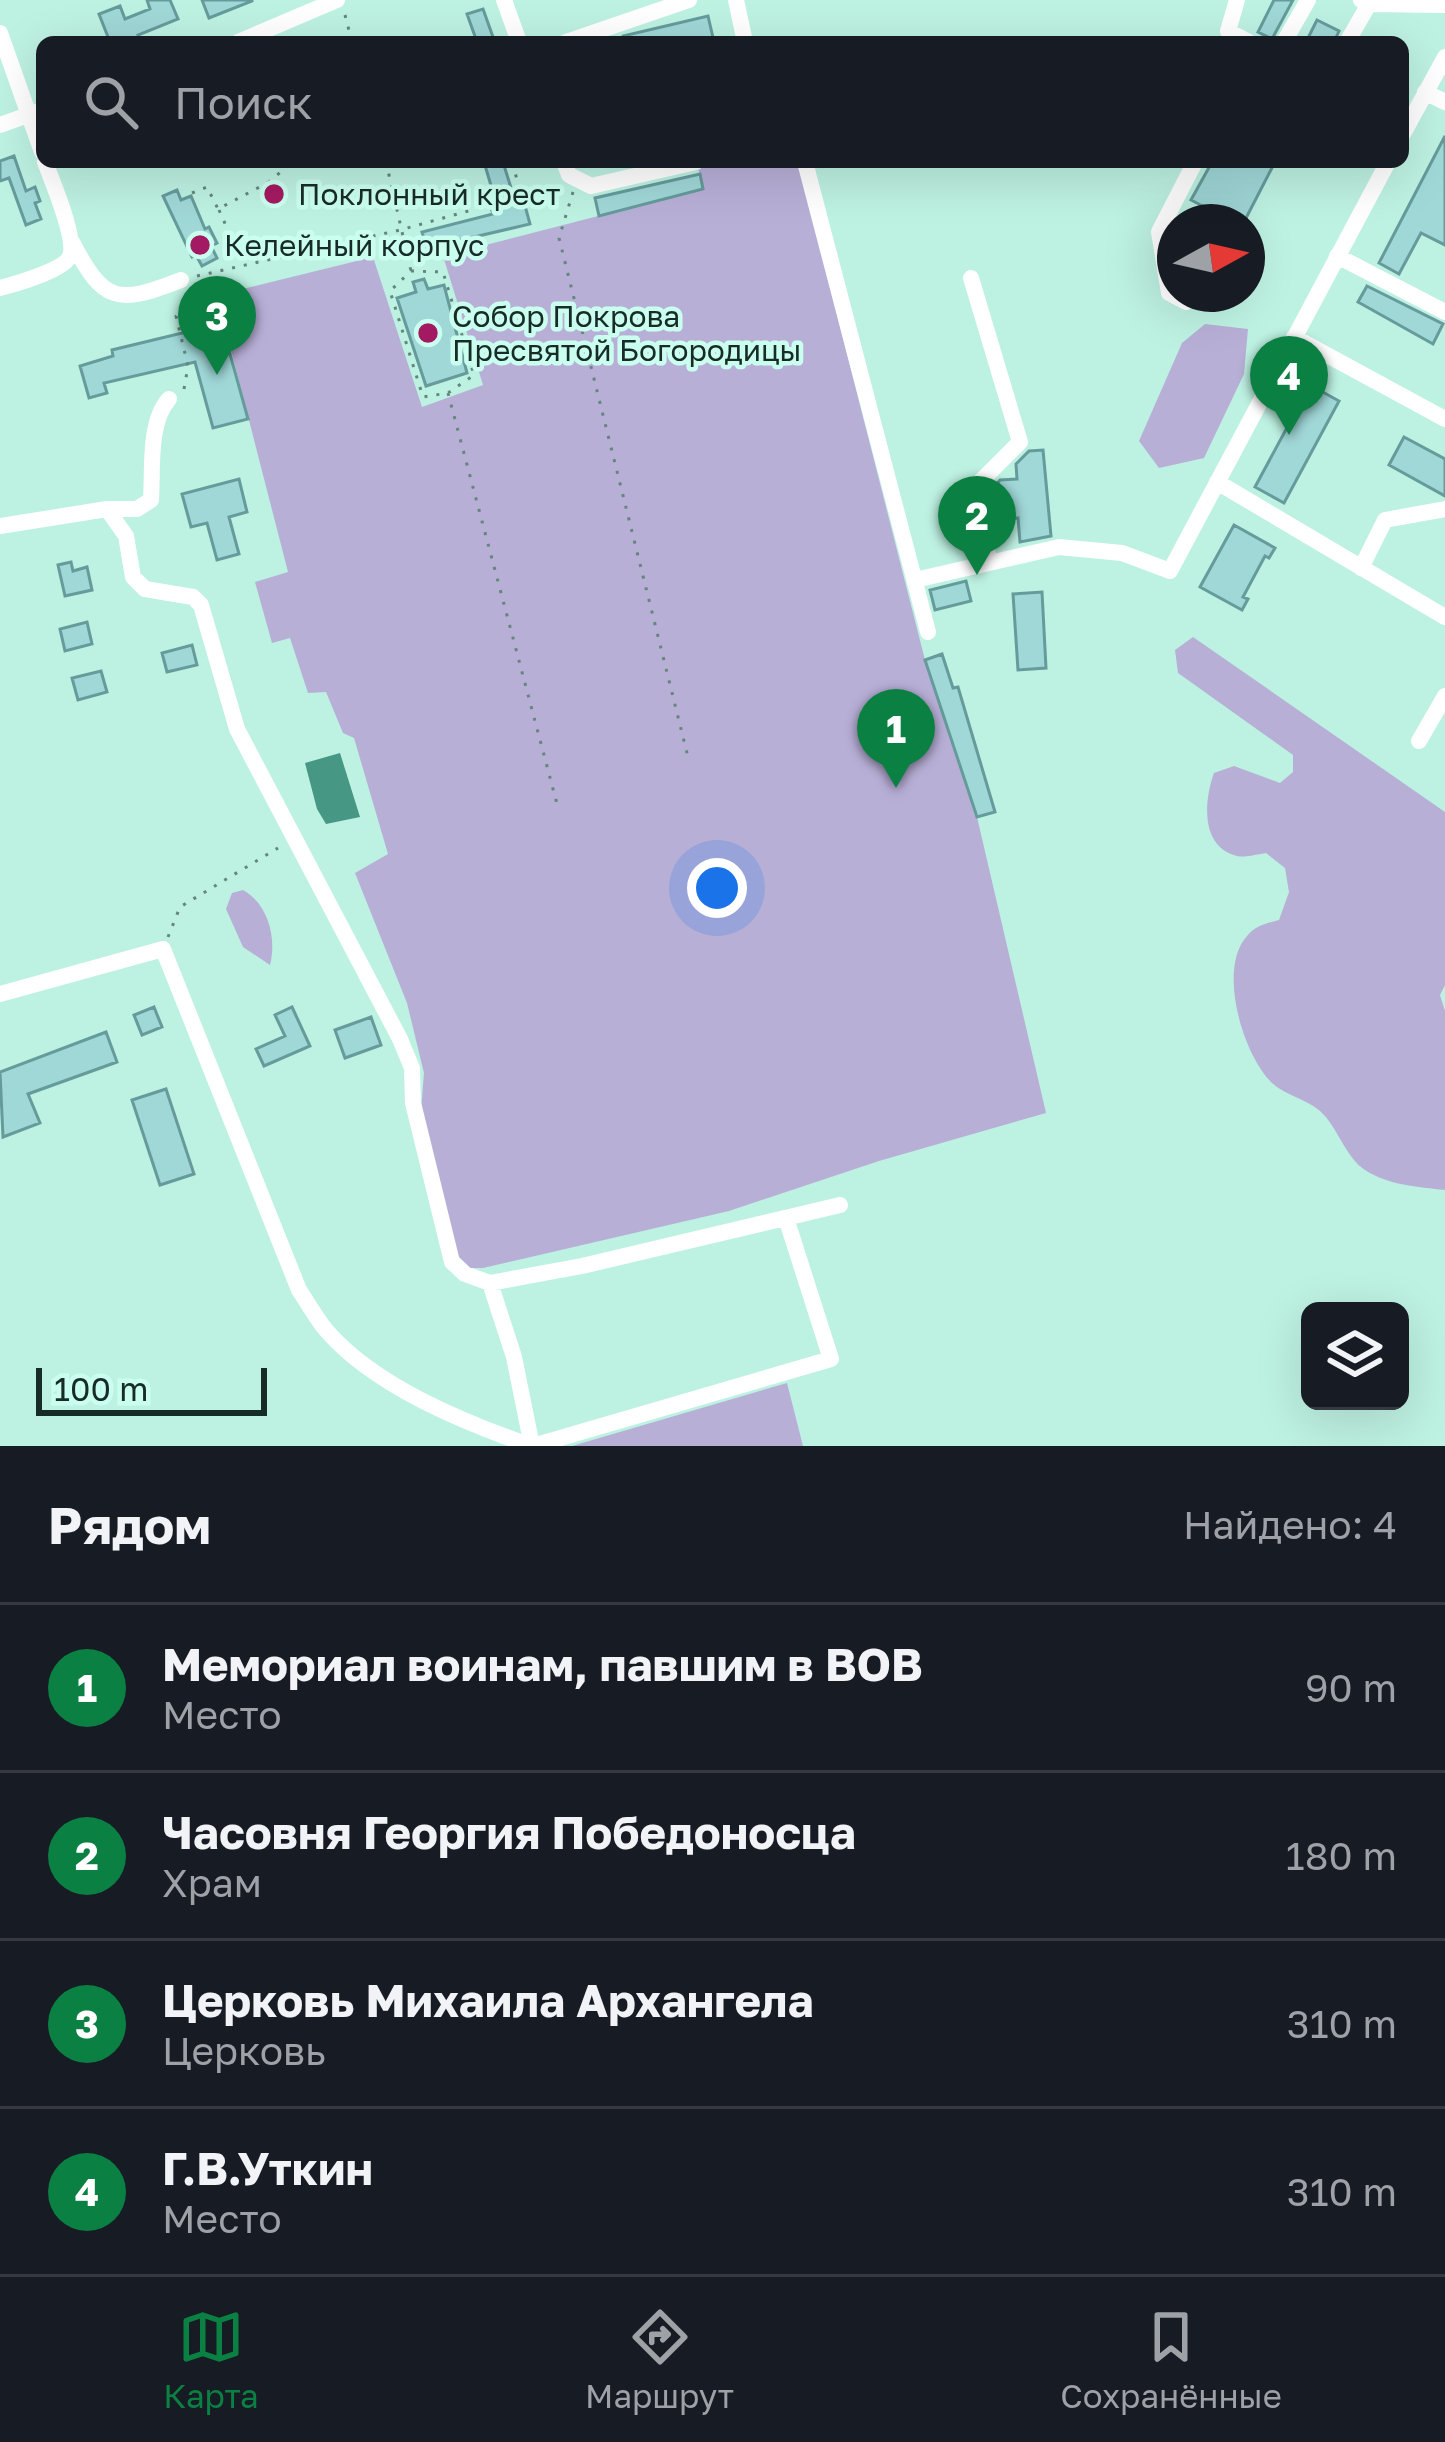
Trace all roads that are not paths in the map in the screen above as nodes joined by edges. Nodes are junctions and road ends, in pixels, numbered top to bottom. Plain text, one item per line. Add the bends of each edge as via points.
1 (339, 0) edge
2 (504, 0) edge
3 (689, 0) edge
4 (736, 0) edge
5 (1237, 0) edge
6 (1308, 0) edge
7 (1365, 2) edge
8 (1445, 5) edge
9 (0, 33) edge
10 (252, 36) edge
11 (517, 36) edge
12 (585, 36) edge
13 (744, 36) edge
14 (1238, 36) edge
15 (1288, 36) edge
16 (1350, 36) edge
17 (1445, 57) edge
18 (1425, 92) junction
19 (1445, 102) edge
20 (36, 112) edge
21 (1409, 123) edge
22 (0, 125) edge
23 (47, 168) edge
24 (670, 168) edge
25 (808, 168) edge
26 (1192, 168) edge
27 (1381, 168) edge
28 (570, 172) edge
29 (1174, 204) edge
30 (71, 242) junction
31 (1337, 256) junction
32 (970, 278) dead end
33 (182, 280) dead end
34 (0, 288) edge
35 (1445, 312) edge
36 (1294, 337) junction
37 (169, 399) road end
38 (1445, 419) edge
39 (1217, 482) junction
40 (107, 508) junction
41 (1445, 509) edge
42 (0, 526) edge
43 (989, 563) junction
44 (1361, 568) junction
45 (915, 580) junction
46 (1445, 617) edge
47 (928, 632) dead end
48 (1445, 696) edge
49 (1419, 741) dead end
50 (0, 994) edge
51 (840, 1205) dead end
52 (787, 1218) junction
53 (490, 1282) junction
54 (514, 1443) edge
55 (532, 1446) edge

1 - 10 street
2 - 11 street
3 - 12 street
4 - 13 street
5 - 14 street via 1228,31
6 - 15 street
7 - 8 street
7 - 16 street
9 - 20 street
17 - 18 street
18 - 19 street
18 - 21 street
20 - 22 street
23 - 30 street
24 - 28 street via 591,186
25 - 45 street
26 - 29 street
27 - 31 street
30 - 33 street via 107,293
30 - 34 street via 62,266
31 - 35 street
31 - 36 street
32 - 43 street via 1020,442 977,484
36 - 38 street
36 - 39 street
37 - 40 street via 155,436 152,500 136,509
39 - 43 street via 1170,571 1122,553 1059,547
39 - 44 street
40 - 42 street
40 - 53 street via 126,536 133,577 145,589 201,605 238,729 412,1068 413,1103 452,1262
41 - 44 street via 1385,520
43 - 45 street
44 - 46 street
45 - 47 street
48 - 49 street
50 - 54 street via 163,950 299,1291 327,1332 394,1385
51 - 52 street
52 - 53 street
52 - 55 street via 831,1359
53 - 55 street
54 - 55 street

